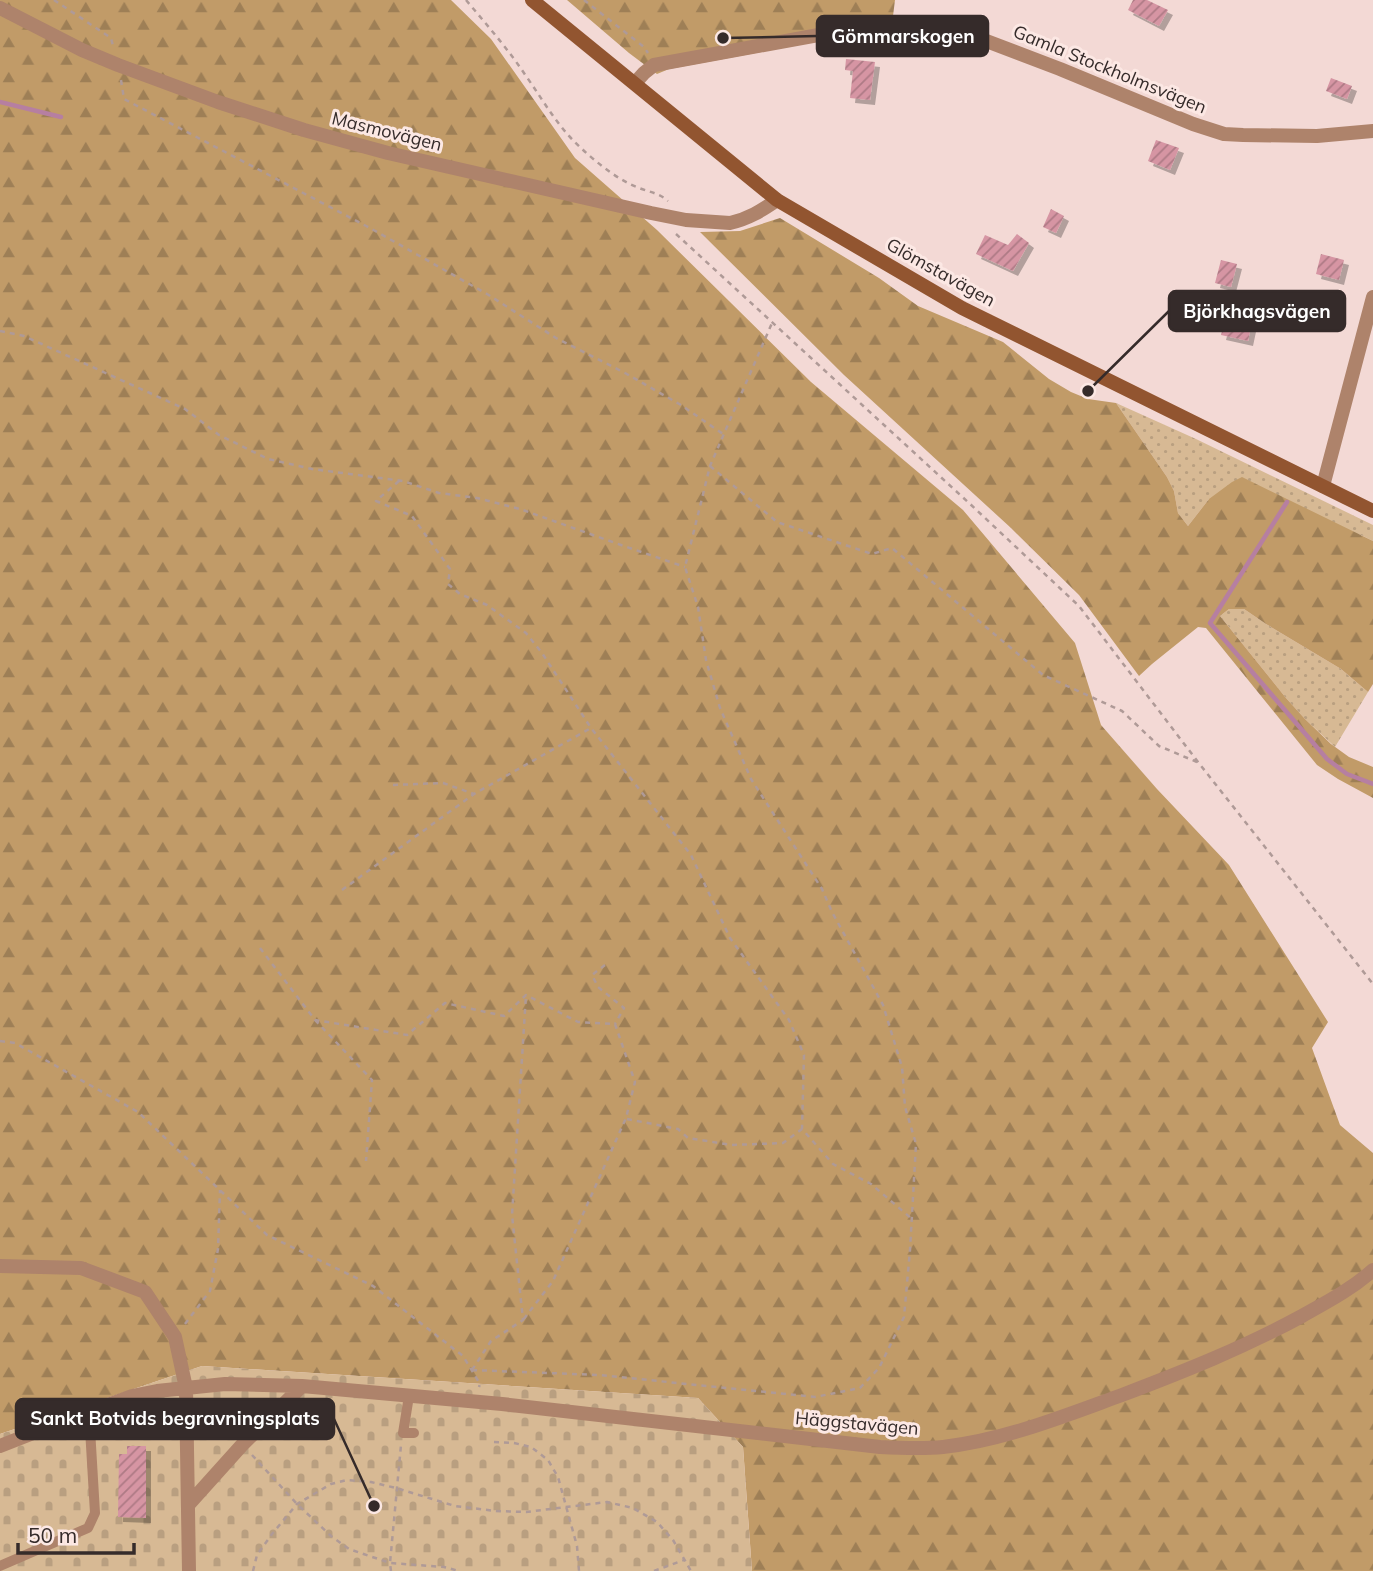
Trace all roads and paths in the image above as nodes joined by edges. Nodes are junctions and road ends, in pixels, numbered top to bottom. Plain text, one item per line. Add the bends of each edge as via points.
1 (54, 0) edge
2 (466, 0) edge
3 (532, 0) edge
4 (584, 0) edge
5 (0, 8) edge
6 (111, 37) dead end
7 (654, 65) junction
8 (635, 83) junction
9 (124, 99) dead end
10 (1373, 131) edge
11 (777, 200) junction
12 (677, 218) junction
13 (1373, 297) edge
14 (772, 324) junction
15 (0, 331) edge
16 (723, 434) junction
17 (710, 466) junction
18 (399, 481) junction
19 (1323, 486) junction
20 (1373, 511) edge
21 (685, 567) junction
22 (591, 728) junction
23 (1198, 762) junction
24 (393, 785) dead end
25 (474, 794) junction
26 (342, 890) dead end
27 (260, 948) dead end
28 (605, 965) dead end
29 (1373, 984) edge
30 (526, 995) junction
31 (315, 1020) junction
32 (615, 1024) junction
33 (0, 1041) edge
34 (626, 1118) junction
35 (802, 1129) junction
36 (366, 1161) dead end
37 (220, 1190) junction
38 (912, 1219) junction
39 (0, 1266) edge
40 (1373, 1270) edge
41 (523, 1320) junction
42 (175, 1338) junction
43 (472, 1370) junction
44 (480, 1384) dead end
45 (302, 1386) junction
46 (186, 1388) junction
47 (157, 1391) junction
48 (409, 1396) junction
49 (89, 1412) junction
50 (91, 1430) junction
51 (403, 1433) junction
52 (414, 1433) dead end
53 (494, 1442) dead end
54 (242, 1444) junction
55 (0, 1447) edge
56 (396, 1488) junction
57 (189, 1504) junction
58 (297, 1504) junction
59 (565, 1507) junction
60 (686, 1560) junction
61 (390, 1563) junction
62 (0, 1566) edge
63 (189, 1571) edge
64 (253, 1571) edge
65 (391, 1571) edge
66 (459, 1571) edge
67 (579, 1571) edge
68 (654, 1571) edge
69 (691, 1571) edge

1 - 6 path
2 - 12 path via 508,49 564,132 623,180 667,200
3 - 8 main road, Glömstavägen
4 - 7 path via 644,47
5 - 12 street, Masmovägen via 118,65 304,130
7 - 8 street
7 - 10 street, Gamla Stockholmsvägen via 862,27 947,30 1016,51 1224,134 1317,136
8 - 11 main road, Glömstavägen
9 - 16 path via 370,228 556,338 681,405
11 - 12 street, Masmovägen via 757,214 730,223
11 - 19 main road, Glömstavägen via 962,308
12 - 14 path via 674,233
13 - 19 street
14 - 16 path
14 - 23 path via 1079,606
15 - 18 path via 24,336 185,410 219,435 268,459
16 - 17 path
17 - 21 path
17 - 23 path via 777,522 872,554 892,548 1043,675 1122,711 1159,746
18 - 21 path via 520,509
18 - 22 path via 376,501 412,516 450,569 448,583 454,589 487,605 526,633
19 - 20 main road, Glömstavägen
21 - 38 path via 720,708 751,779 822,889 883,1005 902,1067 905,1107 916,1144
22 - 25 path
22 - 35 path via 691,855 730,938 789,1020 804,1055
23 - 29 path
24 - 25 path via 443,783
25 - 26 path
27 - 31 path
28 - 32 path via 592,975 598,987 624,1008
30 - 31 path via 504,1016 445,1003 407,1035
30 - 32 path via 578,1022
30 - 41 path via 512,1215
31 - 36 path via 372,1080
32 - 34 path via 635,1082
33 - 37 path via 15,1042 138,1112
34 - 35 path via 678,1129 688,1138 732,1145 783,1143
34 - 41 path via 553,1281
35 - 38 path via 833,1164 871,1184
37 - 42 path via 218,1249 210,1291
37 - 43 path via 267,1235 373,1286 463,1356
38 - 43 path via 904,1317 879,1368 860,1388 815,1397 599,1375
39 - 42 street via 81,1268 145,1292
40 - 48 street, Häggstavägen via 1326,1303 1206,1363 1046,1422 944,1447 880,1447
41 - 43 path via 491,1341
42 - 46 street
43 - 44 path
45 - 46 street, Häggstavägen
45 - 48 street, Häggstavägen
45 - 54 street
46 - 47 street, Häggstavägen
46 - 54 path
46 - 57 street
47 - 49 street, Häggstavägen
47 - 50 path via 144,1415 119,1430
48 - 51 lane
49 - 50 lane
49 - 55 street, Häggstavägen
50 - 62 lane via 95,1513 88,1528
51 - 52 lane
51 - 56 path
53 - 59 path via 531,1447 548,1460 558,1477
54 - 57 street
54 - 58 path
56 - 58 path via 347,1480
56 - 59 path via 455,1506 496,1511
56 - 61 path
57 - 63 street
58 - 61 path via 349,1549
58 - 64 path via 257,1555
59 - 60 path via 607,1502 634,1508 657,1522
59 - 67 path
60 - 68 path
60 - 69 path
61 - 65 path
61 - 66 path

